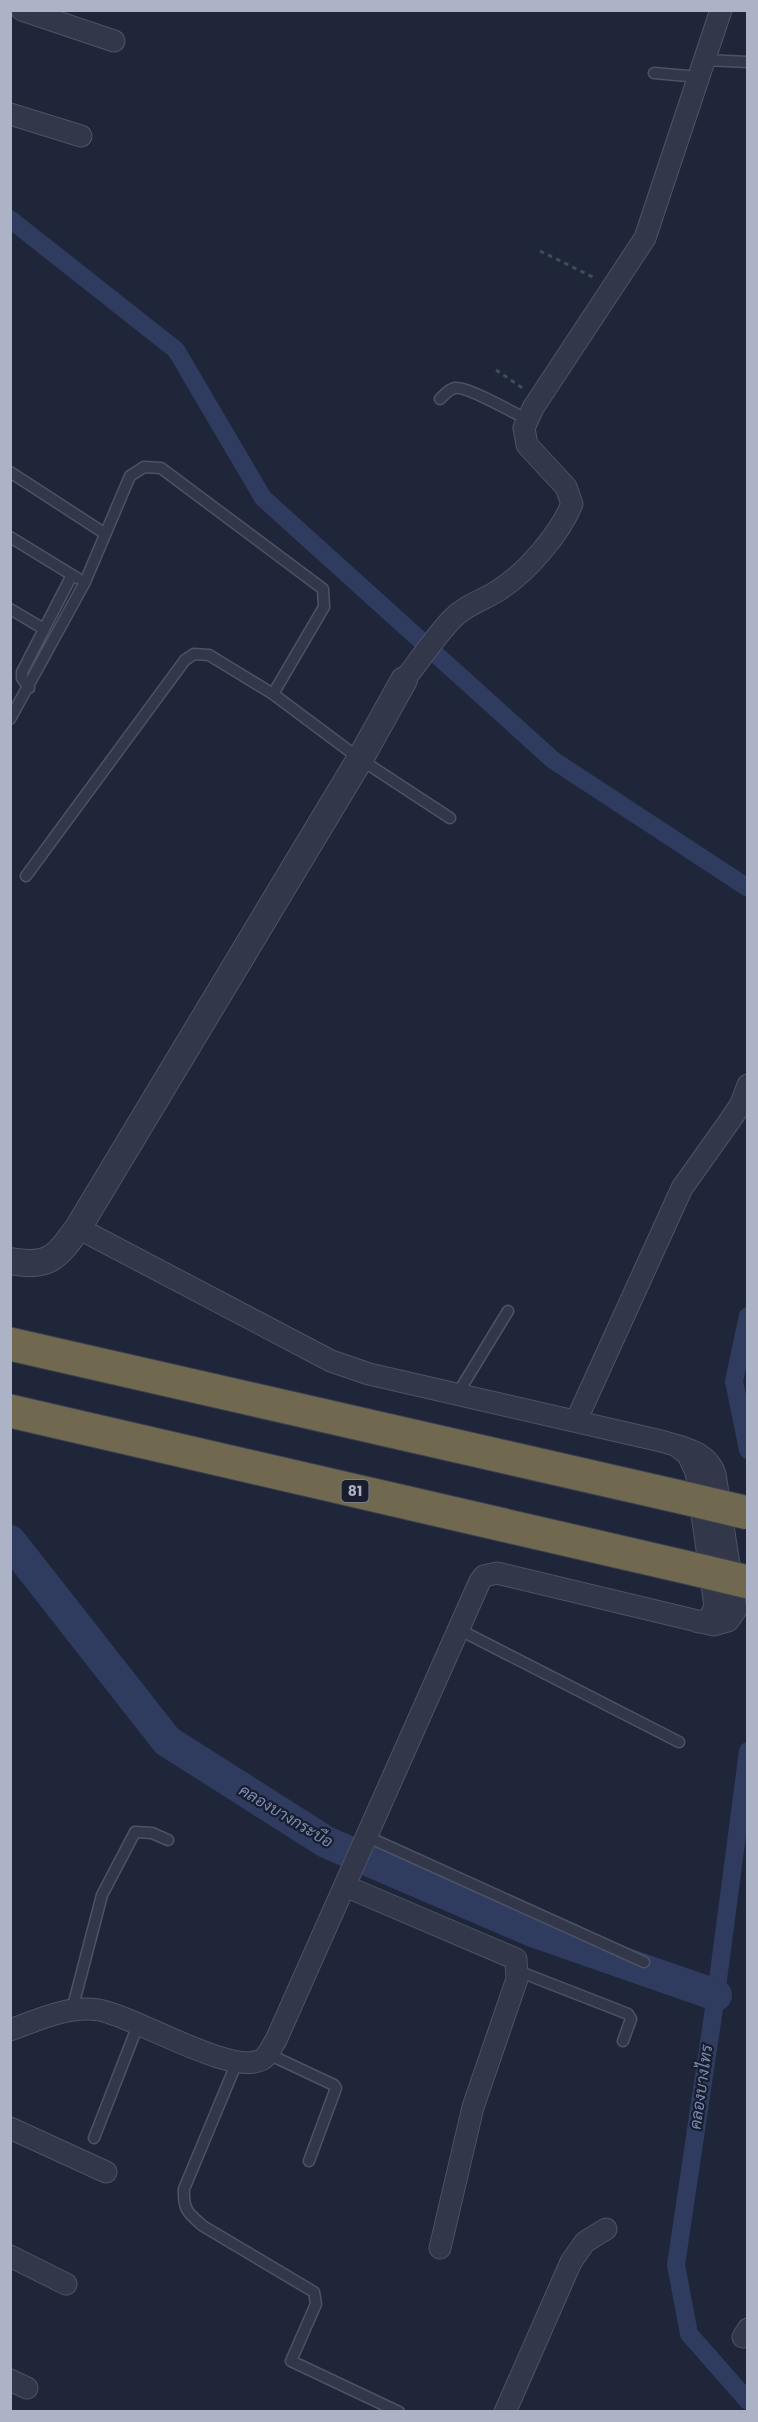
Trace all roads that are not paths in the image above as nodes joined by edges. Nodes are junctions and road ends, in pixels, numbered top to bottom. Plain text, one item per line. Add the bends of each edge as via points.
1 (22, 10) edge
2 (721, 10) edge
3 (114, 41) dead end
4 (747, 62) edge
5 (702, 69) junction
6 (654, 73) dead end
7 (10, 114) edge
8 (81, 136) dead end
9 (440, 399) dead end
10 (528, 420) junction
11 (10, 472) edge
12 (104, 533) junction
13 (10, 537) edge
14 (72, 575) junction
15 (85, 582) junction
16 (10, 609) edge
17 (44, 629) junction
18 (405, 680) joint
19 (29, 688) junction
20 (273, 694) junction
21 (10, 718) edge
22 (360, 759) junction
23 (450, 818) dead end
24 (26, 876) dead end
25 (747, 1085) edge
26 (78, 1228) junction
27 (10, 1261) edge
28 (508, 1311) dead end
29 (10, 1344) edge
30 (458, 1393) junction
31 (11, 1411) edge
32 (576, 1421) junction
33 (747, 1513) edge
34 (747, 1582) edge
35 (458, 1629) junction
36 (680, 1742) dead end
37 (168, 1840) dead end
38 (365, 1842) junction
39 (348, 1880) junction
40 (644, 1962) dead end
41 (518, 1971) junction
42 (72, 2010) junction
43 (138, 2025) junction
44 (10, 2030) edge
45 (623, 2041) dead end
46 (268, 2054) junction
47 (237, 2062) junction
48 (10, 2128) edge
49 (94, 2138) dead end
50 (309, 2161) dead end
51 (106, 2172) dead end
52 (606, 2229) dead end
53 (440, 2248) dead end
54 (10, 2256) edge
55 (66, 2284) dead end
56 (399, 2412) edge
57 (505, 2412) edge

1 - 3 street
2 - 5 street
4 - 5 lane
5 - 6 lane
5 - 10 street via 645,238
7 - 8 street
9 - 10 lane via 451,389 468,390
10 - 18 street via 527,445 566,488 572,504 563,524 518,576 453,617
11 - 12 lane
12 - 15 lane
12 - 20 lane via 130,476 144,467 161,468 322,589 324,607
13 - 14 lane
14 - 15 lane
14 - 17 lane
15 - 19 lane
16 - 17 lane
17 - 19 lane via 22,672
18 - 22 street
19 - 21 lane
20 - 22 lane
20 - 24 lane via 209,655 194,654 185,660
22 - 23 lane
22 - 26 street
25 - 32 street via 741,1104 682,1188
26 - 27 street via 60,1252 42,1263
26 - 30 street via 331,1361 369,1374
28 - 30 lane
29 - 33 highway, bridge
30 - 32 street
31 - 34 highway, 81, bridge
32 - 35 street via 672,1444 688,1455 696,1472 715,1606 710,1619 698,1622 497,1573 480,1581
35 - 36 lane
35 - 38 street
37 - 42 lane via 152,1833 135,1832 102,1895
38 - 39 street
38 - 40 lane
39 - 41 street via 516,1959
39 - 46 street
41 - 45 lane via 628,2014 631,2019
41 - 53 street via 473,2107
42 - 43 street via 100,2010
42 - 44 street
43 - 47 street
43 - 49 lane
46 - 47 street via 262,2060
46 - 50 lane via 336,2088
47 - 56 lane via 184,2189 184,2204 203,2226 314,2292 316,2304 291,2361
48 - 51 street
52 - 57 street via 585,2242 571,2262
54 - 55 street

